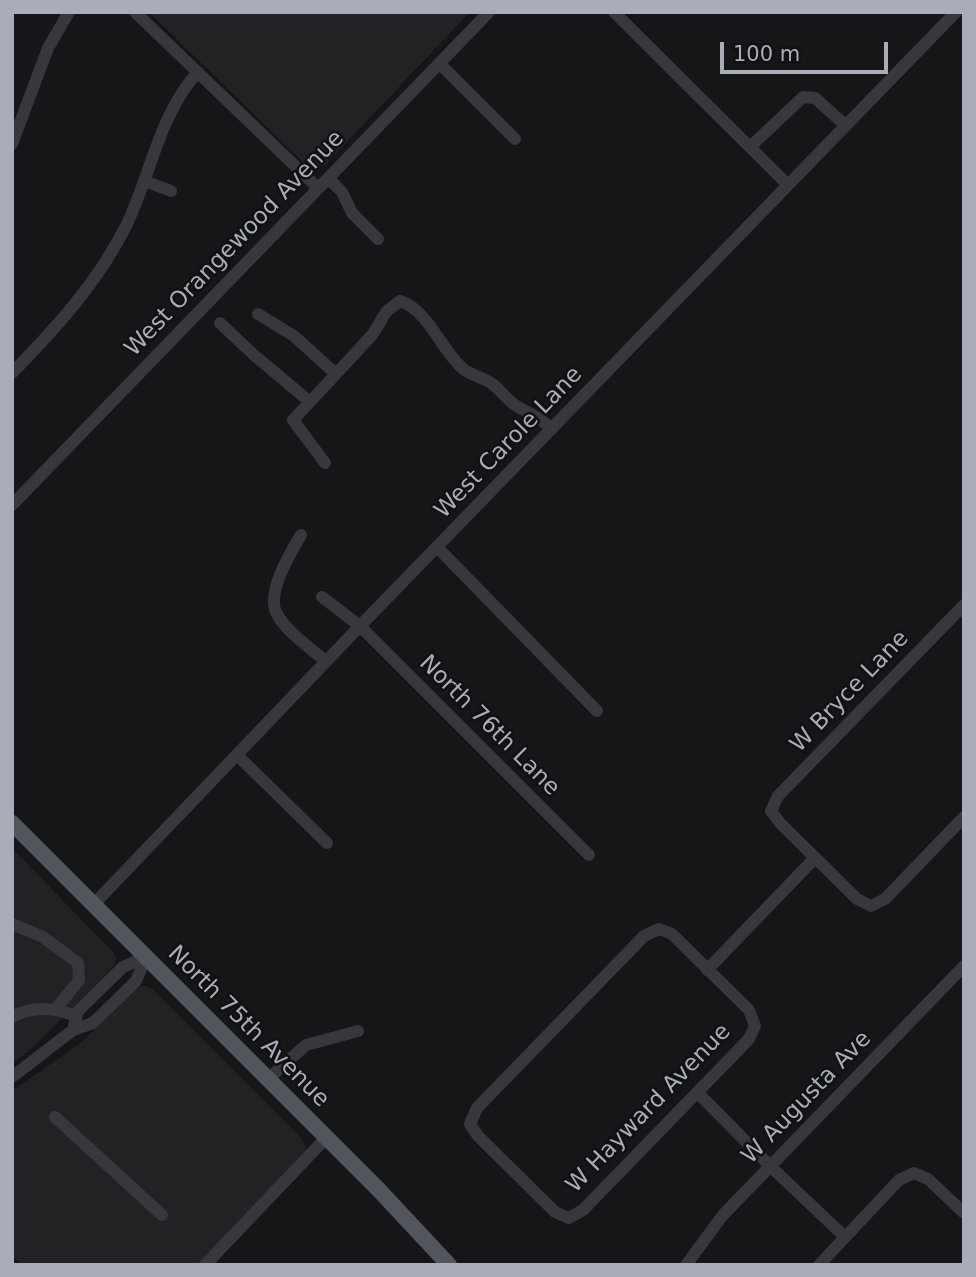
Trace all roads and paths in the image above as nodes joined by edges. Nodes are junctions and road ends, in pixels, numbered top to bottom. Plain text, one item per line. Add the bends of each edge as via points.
1 (69, 12) edge
2 (135, 12) edge
3 (489, 12) edge
4 (614, 12) edge
5 (956, 12) edge
6 (439, 63) junction
7 (198, 72) junction
8 (846, 126) junction
9 (515, 139) dead end
10 (12, 144) edge
11 (750, 147) junction
12 (328, 178) junction
13 (145, 181) junction
14 (788, 185) junction
15 (318, 188) junction
16 (172, 191) dead end
17 (378, 239) dead end
18 (258, 314) dead end
19 (220, 323) dead end
20 (12, 373) edge
21 (336, 374) junction
22 (310, 402) junction
23 (552, 429) junction
24 (325, 463) dead end
25 (12, 505) edge
26 (301, 535) dead end
27 (437, 547) junction
28 (322, 597) dead end
29 (964, 605) edge
30 (360, 626) junction
31 (326, 662) junction
32 (597, 711) dead end
33 (237, 755) junction
34 (964, 817) edge
35 (12, 823) edge
36 (327, 843) dead end
37 (589, 855) dead end
38 (815, 858) junction
39 (93, 905) junction
40 (12, 924) edge
41 (146, 957) junction
42 (964, 966) edge
43 (707, 970) junction
44 (55, 1010) junction
45 (12, 1017) edge
46 (76, 1017) junction
47 (73, 1030) junction
48 (358, 1031) dead end
49 (12, 1077) edge
50 (268, 1079) junction
51 (698, 1093) junction
52 (55, 1117) dead end
53 (326, 1138) junction
54 (770, 1166) junction
55 (964, 1213) edge
56 (162, 1215) dead end
57 (845, 1237) junction
58 (205, 1265) edge
59 (449, 1265) edge
60 (686, 1265) edge
61 (819, 1265) edge

1 - 10 street via 48,48
2 - 7 street
3 - 6 street, West Orangewood Avenue
4 - 11 street
5 - 8 street, West Carole Lane
6 - 9 street
6 - 12 street, West Orangewood Avenue
7 - 13 street via 172,107
7 - 15 street
8 - 11 street via 815,98 803,97
8 - 14 street, West Carole Lane
11 - 14 street
12 - 15 street, West Orangewood Avenue
12 - 17 street via 342,192 352,213
13 - 16 street
13 - 20 street via 125,228 96,276
14 - 23 street, West Carole Lane
15 - 25 street, West Orangewood Avenue
18 - 21 street via 294,336
19 - 22 street
21 - 22 street
21 - 23 street via 400,300 420,314 464,370 491,383
22 - 24 street via 293,420
23 - 27 street, West Carole Lane
26 - 31 street via 286,558 274,608
27 - 30 street, West Carole Lane
27 - 32 street
28 - 30 street, North 76th Lane
29 - 38 street, W Bryce Lane via 778,796 771,811
30 - 31 street, West Carole Lane
30 - 37 street, North 76th Lane
31 - 33 street, West Carole Lane
33 - 36 street
33 - 39 street, West Carole Lane
34 - 38 street via 885,899 872,905 857,899
35 - 39 main road, North 75th Avenue
38 - 43 street
39 - 41 main road, North 75th Avenue
40 - 44 street via 43,937 78,963 79,980
41 - 46 street via 123,967
41 - 47 street via 131,986 93,1023
41 - 50 main road, North 75th Avenue
42 - 54 street, W Augusta Ave
43 - 51 street, W Hayward Avenue via 750,1010 755,1026 749,1039
43 - 51 street, W Hayward Avenue via 672,934 659,929 644,936 477,1108 470,1124 555,1212 569,1218 583,1210
44 - 45 street via 23,1010
44 - 46 street
46 - 47 street
47 - 49 street
48 - 50 street via 306,1045
50 - 53 main road, North 75th Avenue
51 - 54 street
52 - 56 street
53 - 58 street
53 - 59 main road, North 75th Avenue
54 - 57 street
54 - 60 street, W Augusta Ave via 723,1214
55 - 57 street via 914,1172 899,1180
57 - 61 street

